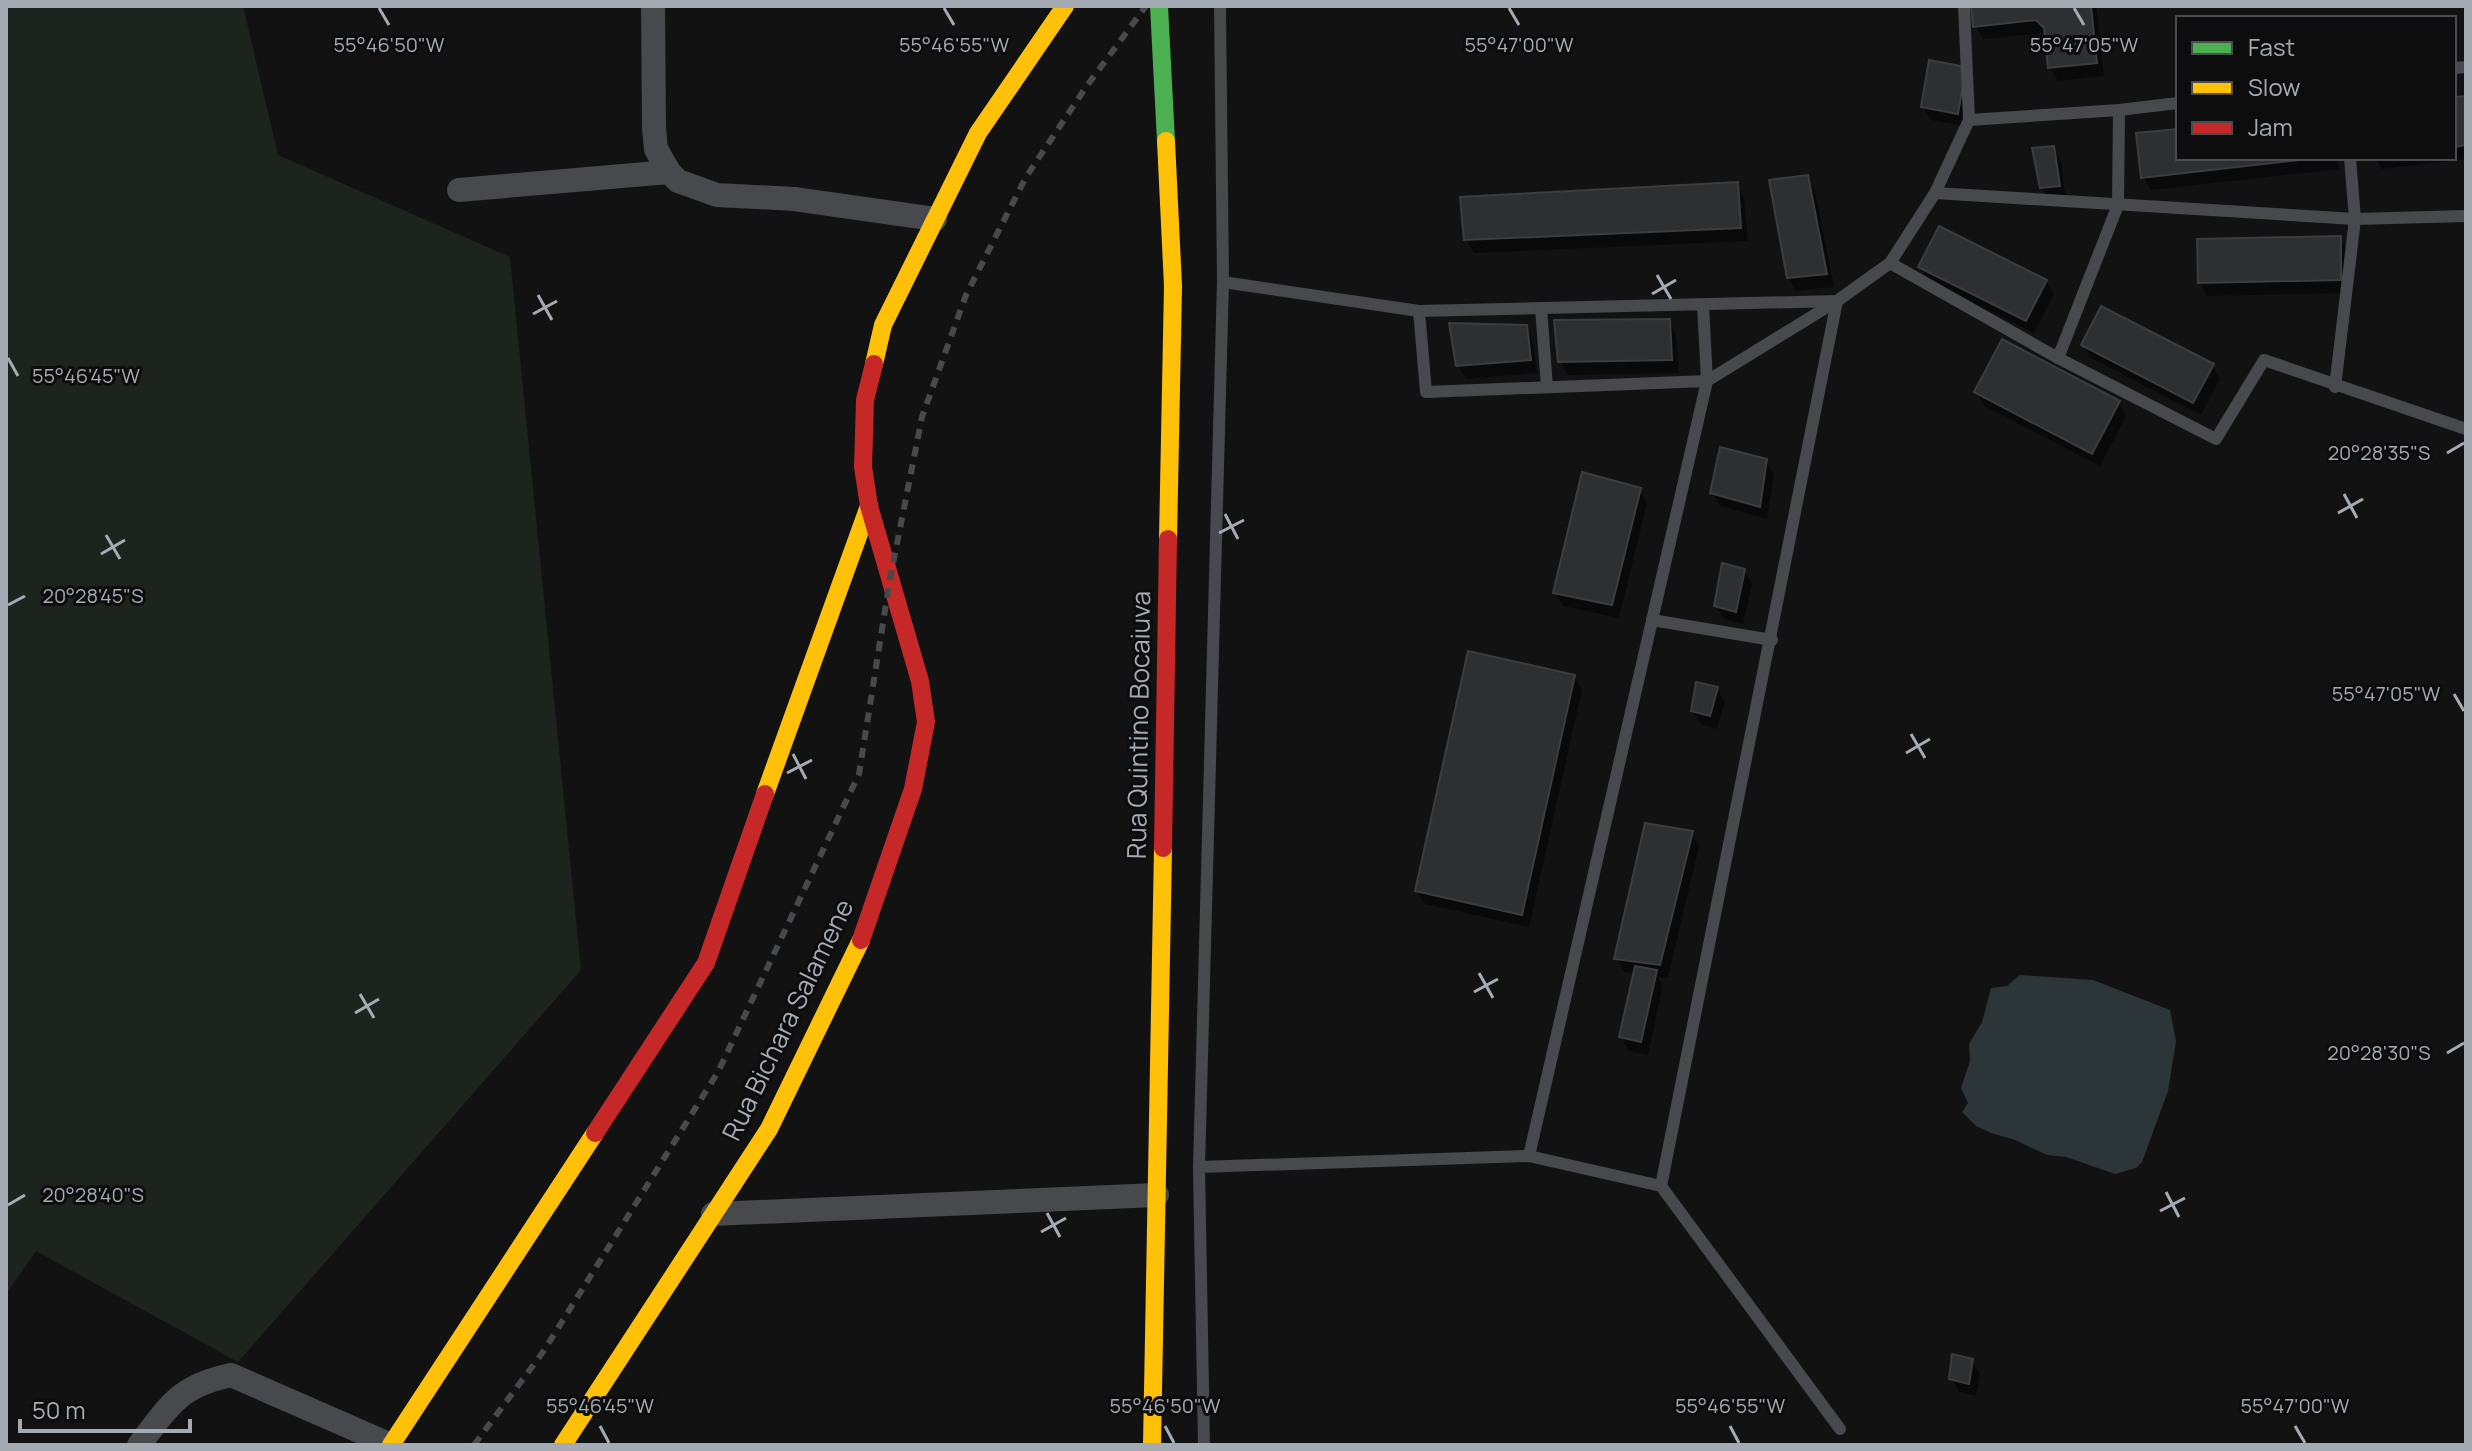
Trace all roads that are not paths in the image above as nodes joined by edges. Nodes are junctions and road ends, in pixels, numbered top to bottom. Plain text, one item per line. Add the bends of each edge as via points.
1 (653, 6) edge
2 (1065, 6) edge
3 (1159, 6) edge
4 (1220, 6) edge
5 (1964, 6) edge
6 (2176, 103) edge
7 (2119, 110) junction
8 (1969, 120) junction
9 (2350, 160) edge
10 (669, 172) junction
11 (459, 190) dead end
12 (1935, 193) junction
13 (2118, 205) junction
14 (2466, 216) edge
15 (935, 219) junction
16 (2355, 219) junction
17 (1890, 263) junction
18 (1223, 282) junction
19 (1837, 301) junction
20 (1703, 305) junction
21 (1541, 308) junction
22 (1419, 311) junction
23 (2058, 358) junction
24 (1707, 381) junction
25 (1547, 387) junction
26 (2335, 387) junction
27 (2466, 429) edge
28 (869, 506) junction
29 (1652, 620) junction
30 (1772, 640) junction
31 (1529, 1156) junction
32 (1199, 1167) junction
33 (1661, 1186) junction
34 (1157, 1195) junction
35 (713, 1214) junction
36 (1840, 1429) dead end
37 (139, 1445) edge
38 (391, 1445) edge
39 (563, 1445) edge
40 (1152, 1445) edge
41 (1204, 1445) edge

1 - 10 street via 656,149
2 - 15 street, Rua Bichara Salamene via 978,133
3 - 34 street, Rua Quintino Bocaiuva via 1173,286
4 - 18 lane
5 - 8 lane
6 - 7 lane
7 - 8 lane
7 - 13 lane
8 - 12 lane
9 - 16 lane
10 - 11 street
10 - 15 street via 690,187 717,195 794,199
12 - 13 lane
12 - 17 lane
13 - 16 lane
13 - 23 lane
14 - 16 lane
15 - 28 street, Rua Bichara Salamene via 883,325 865,400 863,467
16 - 26 lane
17 - 19 lane
17 - 23 lane
18 - 22 lane
18 - 32 lane
19 - 20 lane
19 - 24 lane
19 - 30 lane
20 - 21 lane
20 - 24 lane
21 - 22 lane
21 - 25 lane
22 - 25 lane via 1426,392
23 - 26 lane via 2216,439 2264,360
24 - 25 lane
24 - 29 lane
26 - 27 lane
28 - 35 street, Rua Bichara Salamene via 920,681 926,722 913,789 860,944 769,1129
28 - 38 street via 706,963
29 - 30 lane
29 - 31 lane
30 - 33 lane
31 - 32 lane
31 - 33 lane
32 - 41 lane
33 - 36 lane
34 - 35 street
34 - 40 street, Rua Quintino Bocaiuva
35 - 39 street, Rua Bichara Salamene
37 - 38 street via 177,1397 205,1380 231,1375

